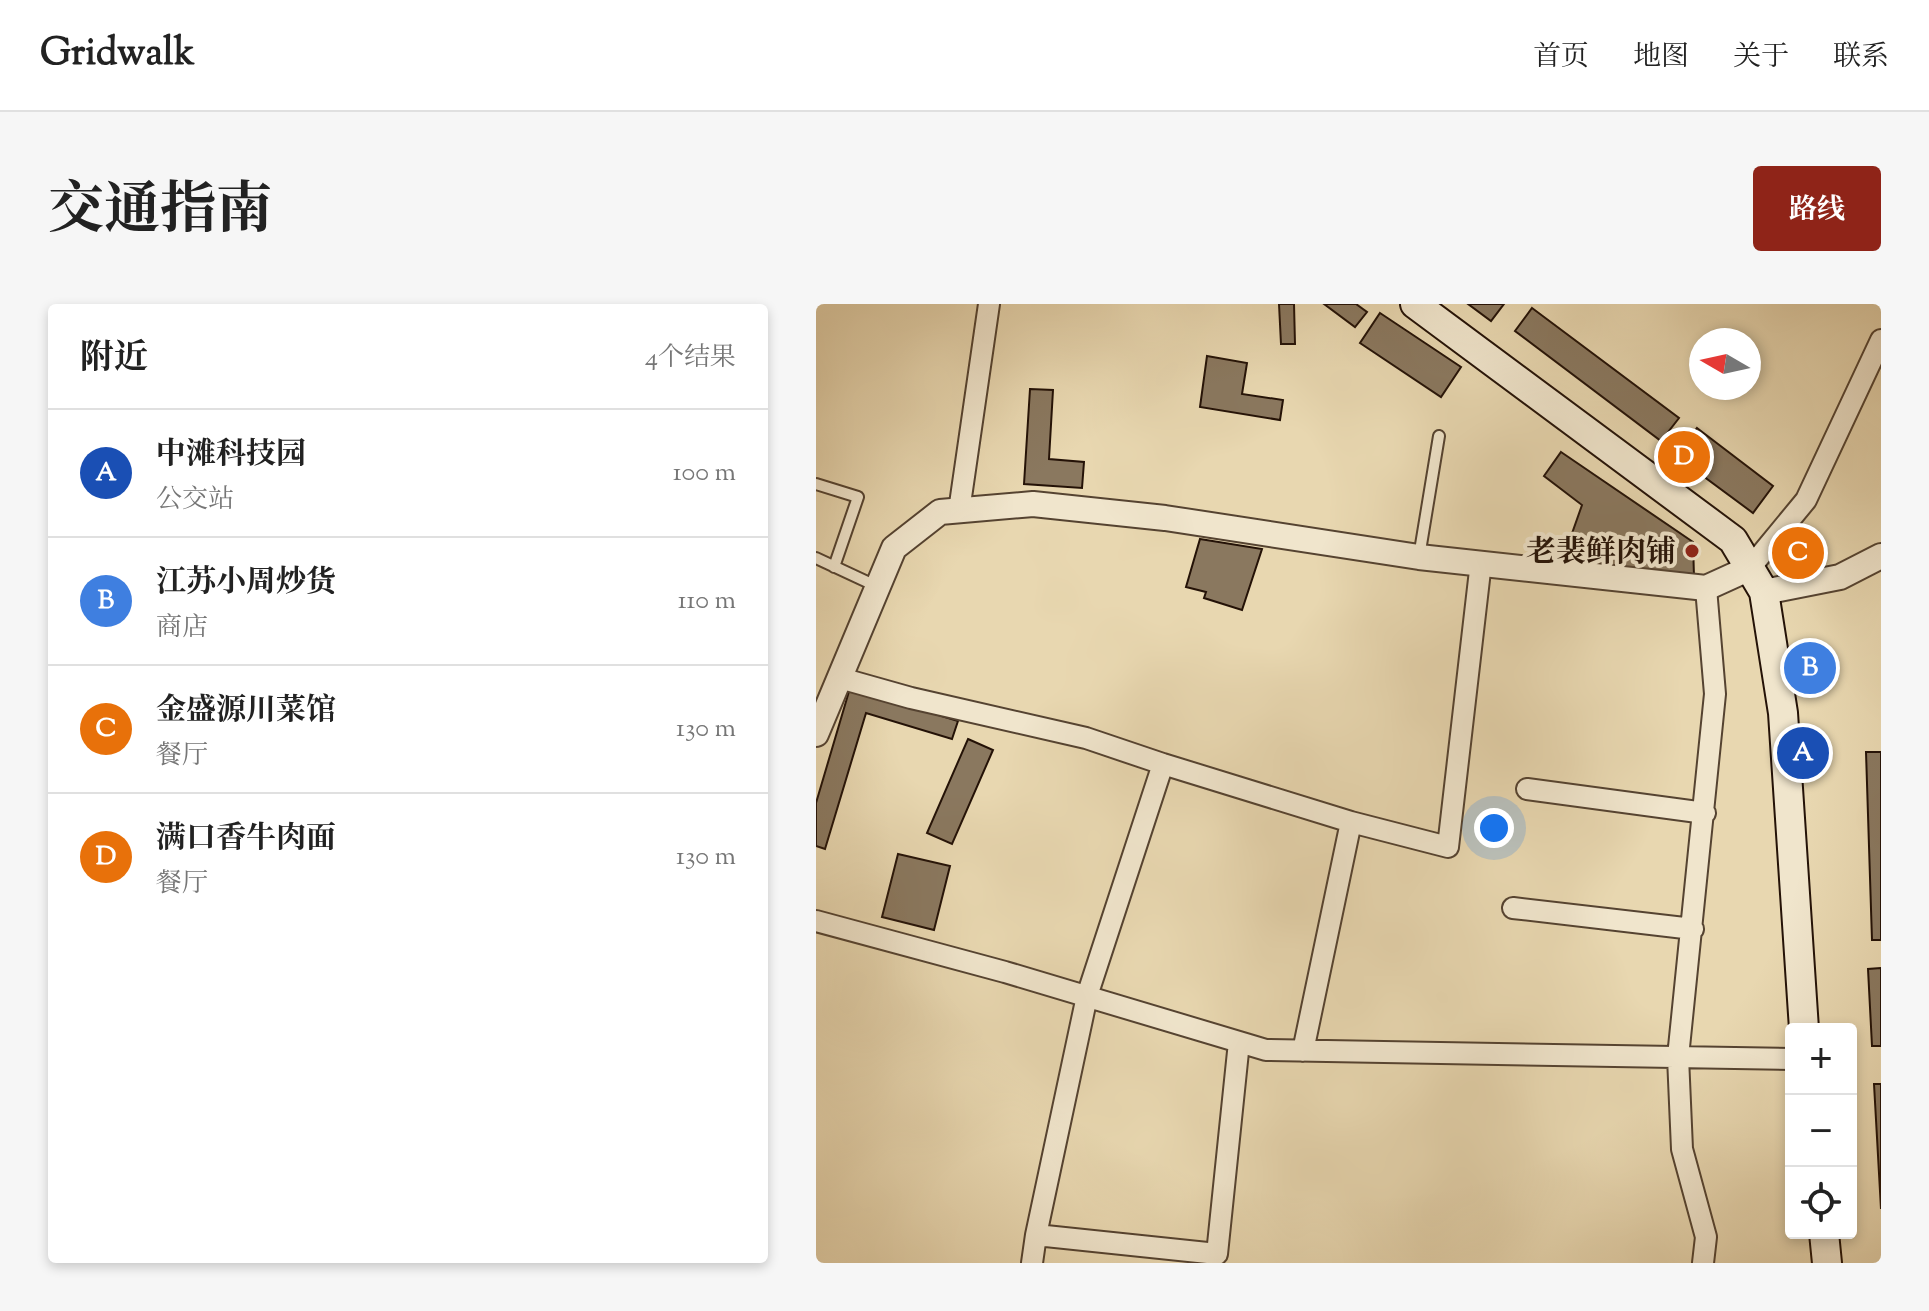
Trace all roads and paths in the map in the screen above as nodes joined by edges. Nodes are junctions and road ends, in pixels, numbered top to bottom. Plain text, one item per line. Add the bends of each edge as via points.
1 (989, 304) edge
2 (1415, 304) edge
3 (1881, 340) edge
4 (1439, 436) dead end
5 (816, 484) edge
6 (959, 511) junction
7 (1881, 556) edge
8 (1419, 557) junction
9 (816, 558) edge
10 (1481, 562) junction
11 (834, 567) junction
12 (1757, 580) junction
13 (878, 587) junction
14 (1706, 588) junction
15 (840, 678) junction
16 (816, 734) edge
17 (1163, 764) junction
18 (1527, 789) dead end
19 (1705, 813) junction
20 (1351, 822) junction
21 (1513, 908) dead end
22 (816, 921) edge
23 (1693, 929) junction
24 (1087, 996) junction
25 (1804, 1023) edge
26 (1239, 1042) junction
27 (1303, 1051) junction
28 (1678, 1057) junction
29 (1785, 1059) edge
30 (1036, 1235) junction
31 (1825, 1239) edge
32 (1032, 1263) edge
33 (1703, 1263) edge
34 (1827, 1263) edge

1 - 6 street
2 - 12 main road via 1733,540
3 - 12 street via 1806,500
4 - 8 lane
5 - 11 lane via 858,497
6 - 8 street via 1033,504 1165,518
6 - 13 street via 940,512 894,548
7 - 12 street via 1840,577
8 - 10 street
9 - 11 lane
10 - 14 street
10 - 20 street via 1448,847
11 - 13 lane
12 - 14 street
12 - 25 main road via 1783,713
13 - 15 street
14 - 19 street via 1715,694
15 - 16 street
15 - 17 street via 1086,738
17 - 20 street
17 - 24 street
18 - 19 street
19 - 23 street
20 - 27 street
21 - 23 street
22 - 24 street
23 - 28 street
24 - 26 street
24 - 30 street
26 - 27 street via 1266,1050
26 - 30 street via 1217,1254
27 - 28 street
28 - 29 street
28 - 33 street via 1682,1149 1706,1237
30 - 32 street
31 - 34 main road

